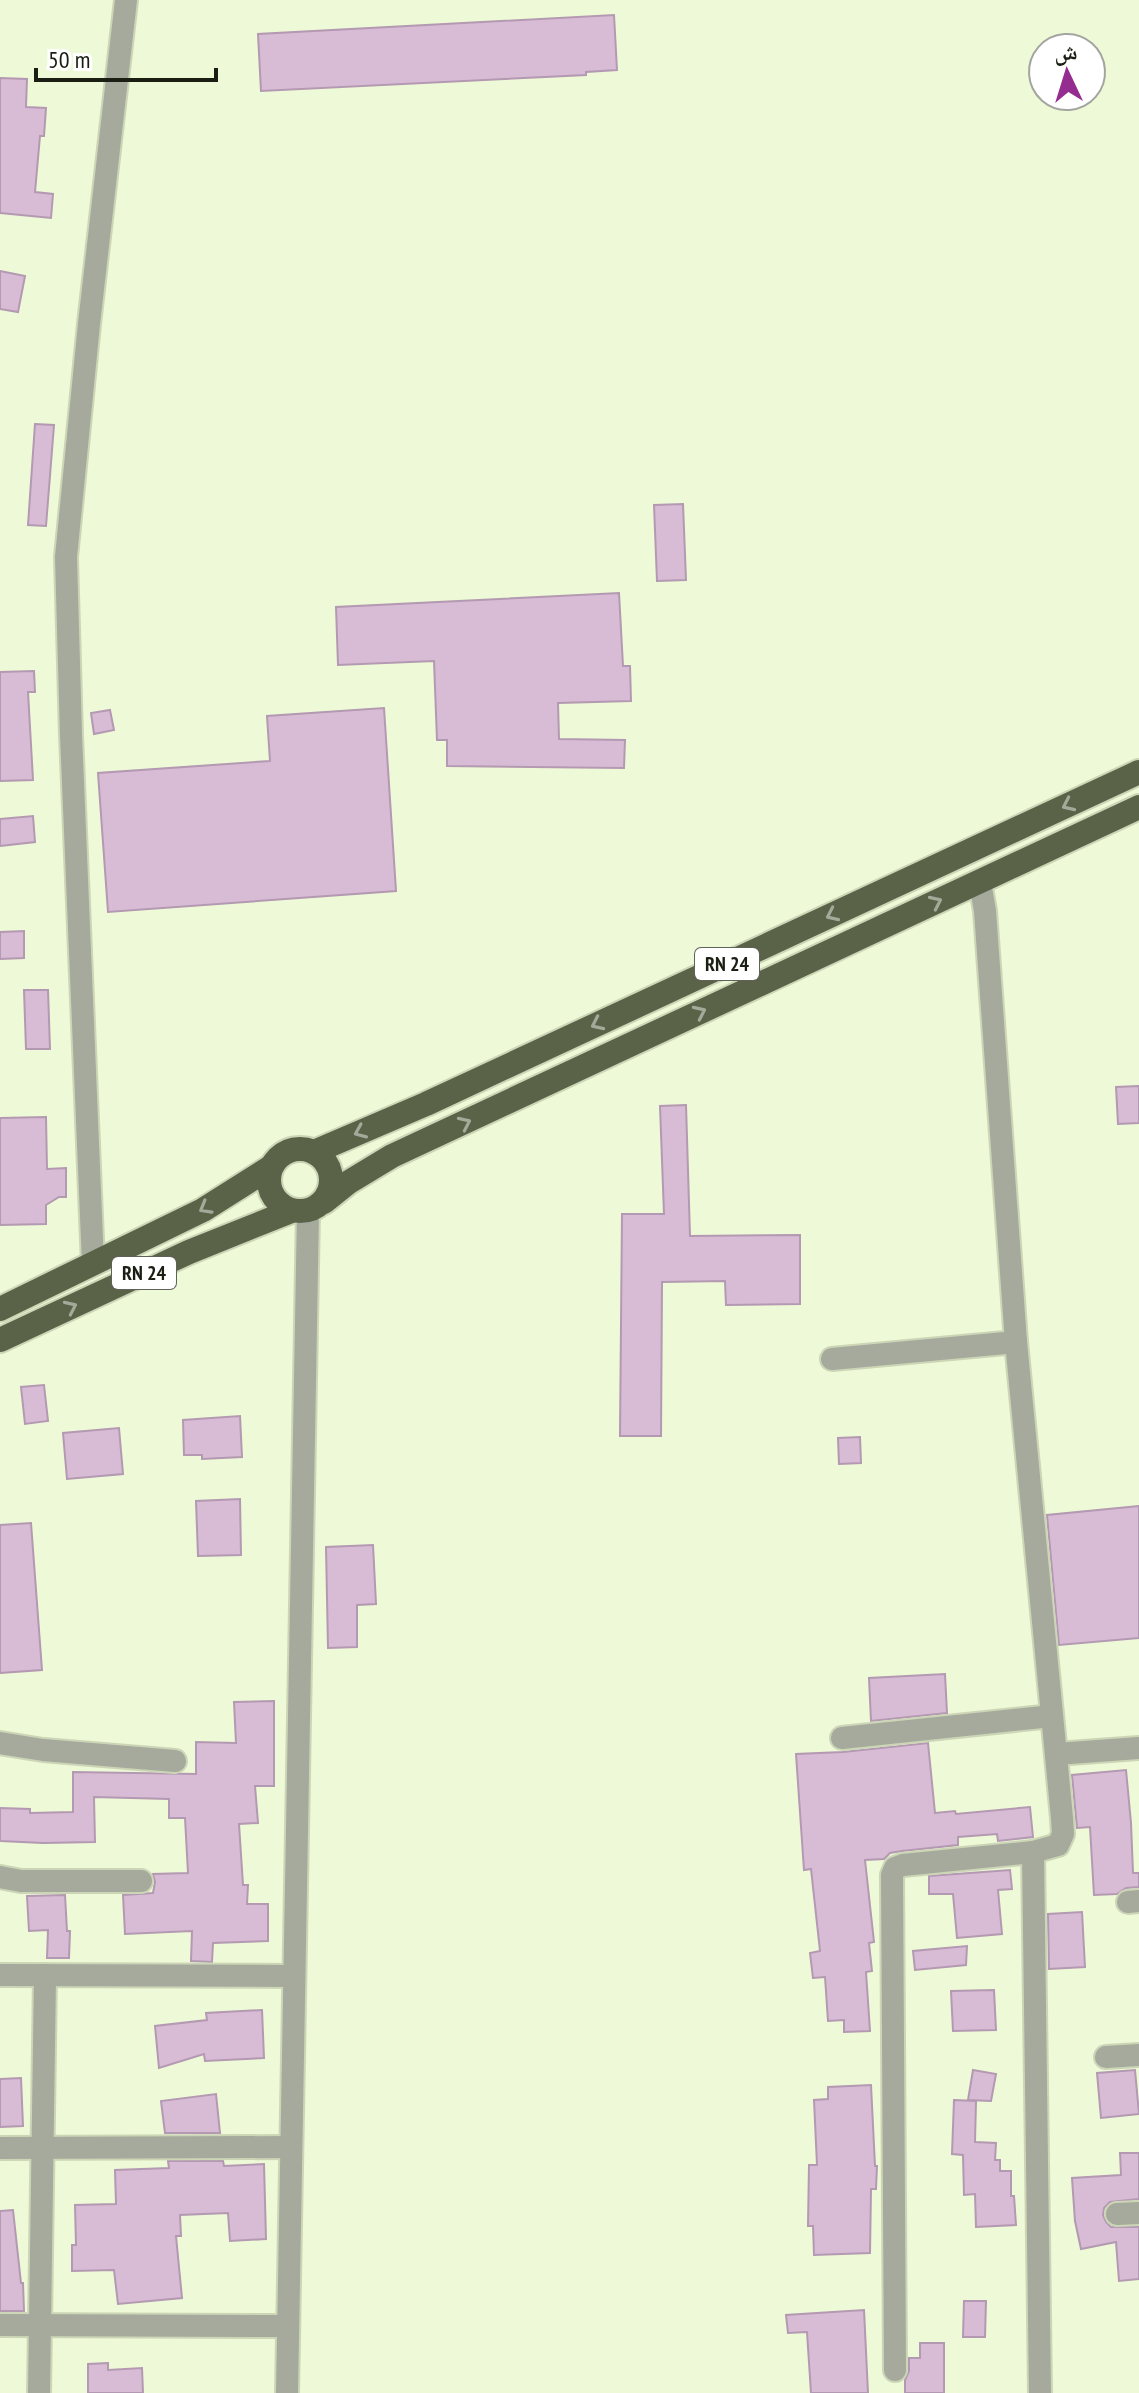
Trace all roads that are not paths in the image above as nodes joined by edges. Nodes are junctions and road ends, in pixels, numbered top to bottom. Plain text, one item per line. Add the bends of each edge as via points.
1 (126, 0) edge
2 (1139, 772) edge
3 (1139, 807) edge
4 (980, 882) junction
5 (314, 1152) junction
6 (271, 1167) junction
7 (308, 1208) junction
8 (93, 1264) junction
9 (0, 1309) edge
10 (0, 1340) edge
11 (1016, 1342) junction
12 (832, 1359) dead end
13 (1052, 1716) junction
14 (842, 1738) dead end
15 (0, 1743) edge
16 (1139, 1748) edge
17 (1056, 1754) junction
18 (175, 1761) dead end
19 (1033, 1852) junction
20 (0, 1877) edge
21 (141, 1881) dead end
22 (0, 1975) edge
23 (45, 1975) junction
24 (294, 1976) junction
25 (1139, 2055) edge
26 (1106, 2057) dead end
27 (42, 2147) junction
28 (291, 2147) junction
29 (0, 2148) edge
30 (0, 2325) edge
31 (40, 2325) junction
32 (288, 2326) junction
33 (895, 2370) dead end
34 (39, 2393) edge
35 (287, 2393) edge
36 (1040, 2393) edge

1 - 8 street via 66,557
2 -> 5 highway, RN 24
3 - 4 highway, RN 24
7 -> 4 highway, RN 24 via 392,1156
4 - 11 street
5 - 6 highway via 284,1153
5 - 7 highway via 322,1157 332,1184
6 - 7 highway via 268,1178 274,1198 282,1206
6 -> 8 highway, RN 24 via 203,1210
10 -> 7 highway, RN 24 via 189,1252
7 - 24 street
8 - 9 highway, RN 24
11 - 12 street
11 - 13 street
13 - 14 street
13 - 17 street
15 - 18 street
16 - 17 street
17 - 19 street via 1063,1834 1058,1845
19 - 33 street via 903,1865 892,1875
19 - 36 street
20 - 21 street
22 - 23 street
23 - 24 street
23 - 27 street
24 - 28 street
25 - 26 street
27 - 28 street
27 - 29 street
27 - 31 street
28 - 32 street
30 - 31 street
31 - 32 street
31 - 34 street
32 - 35 street

